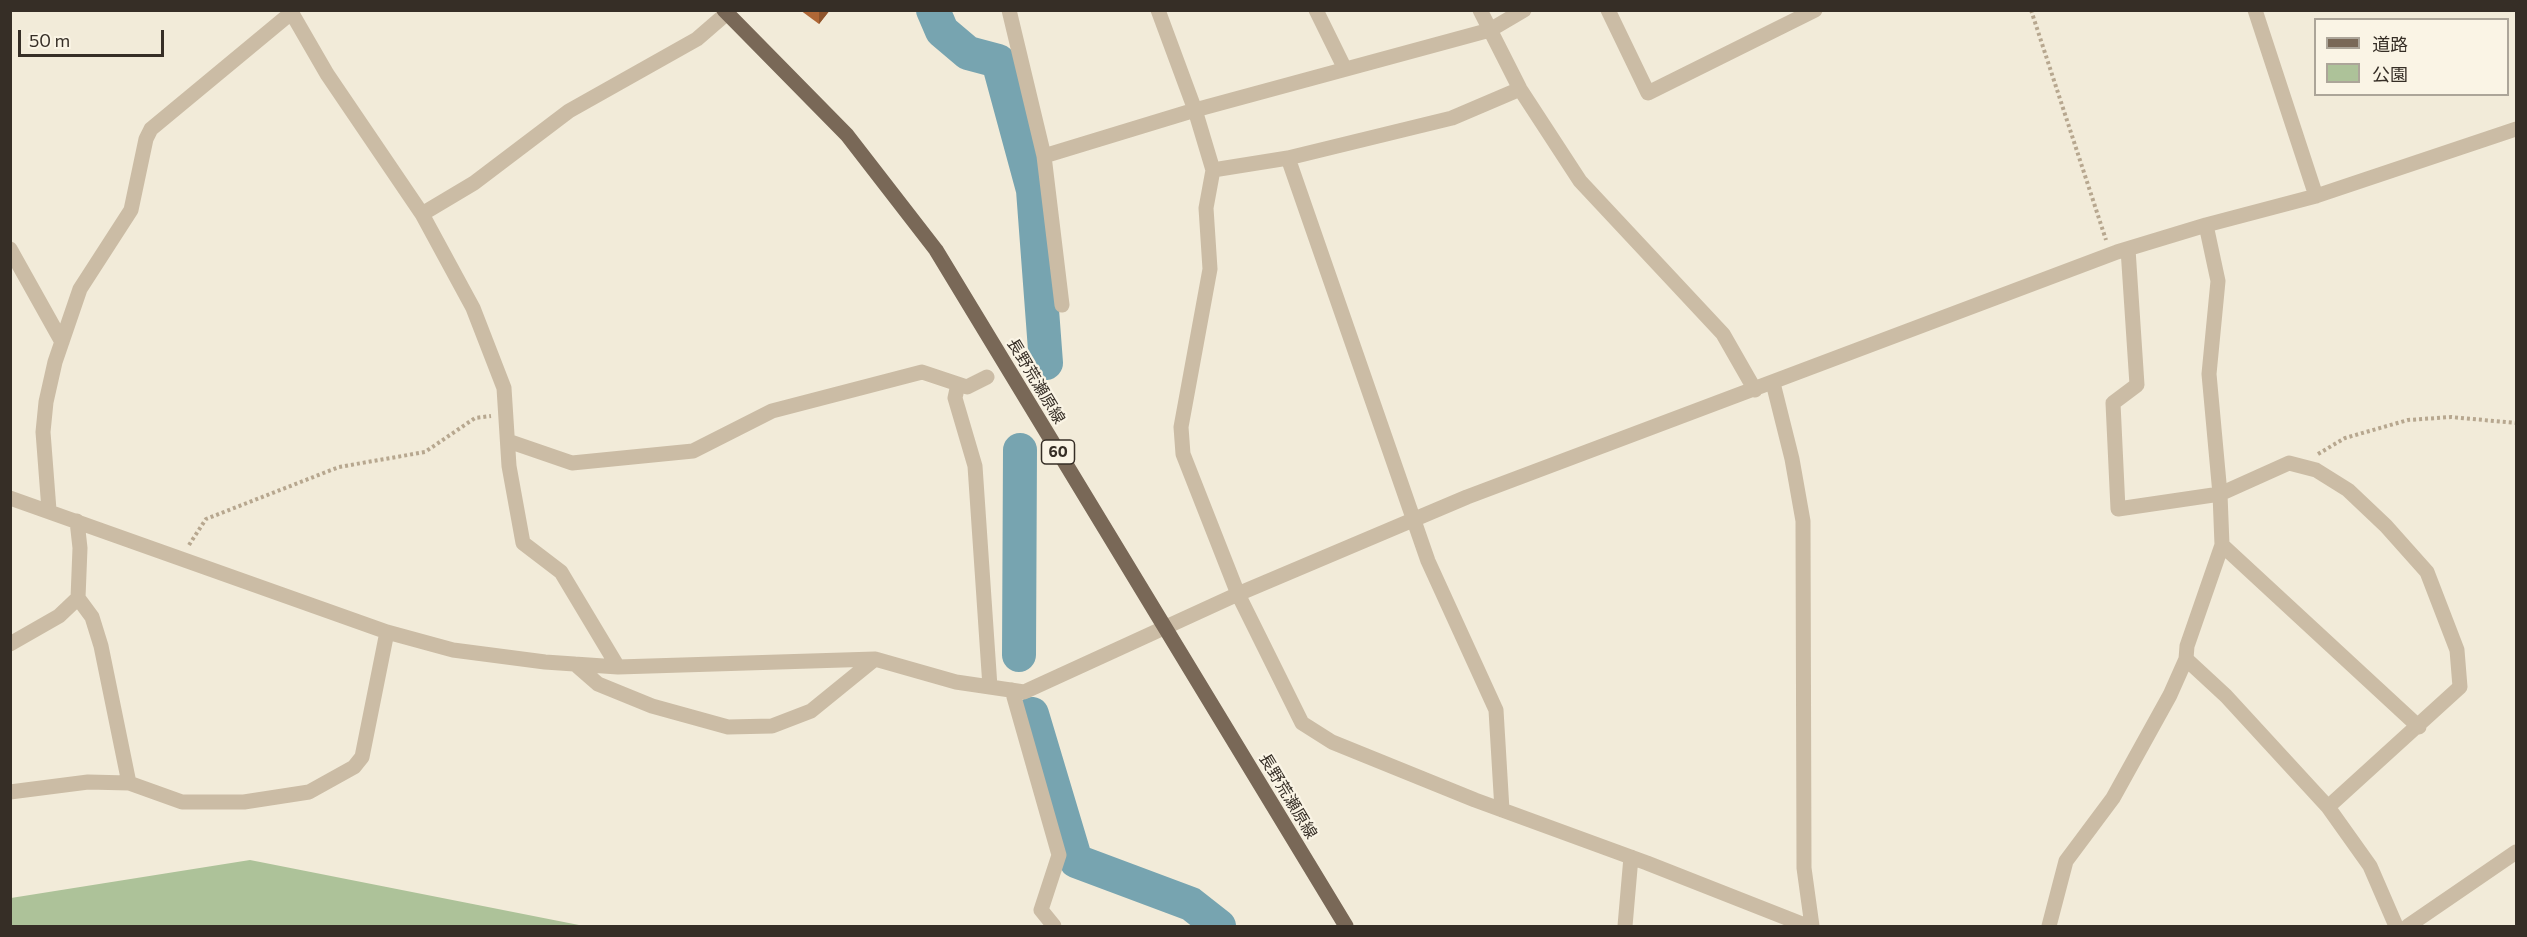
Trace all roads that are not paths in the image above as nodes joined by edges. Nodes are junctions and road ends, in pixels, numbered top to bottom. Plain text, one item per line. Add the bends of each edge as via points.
1 (1009, 10) edge
2 (1158, 10) edge
3 (1316, 10) edge
4 (1480, 10) edge
5 (1524, 10) edge
6 (1608, 10) edge
7 (1815, 10) edge
8 (2255, 10) edge
9 (291, 12) edge
10 (725, 12) edge
11 (1490, 30) junction
12 (1345, 69) junction
13 (1520, 89) junction
14 (1195, 110) junction
15 (2517, 129) edge
16 (1044, 156) junction
17 (1288, 158) junction
18 (1213, 170) junction
19 (2316, 196) junction
20 (422, 214) junction
21 (2206, 225) junction
22 (10, 249) edge
23 (2128, 249) junction
24 (1062, 305) dead end
25 (62, 342) junction
26 (987, 377) dead end
27 (958, 384) junction
28 (1773, 384) junction
29 (1755, 390) junction
30 (508, 441) junction
31 (2220, 494) junction
32 (10, 498) edge
33 (49, 510) junction
34 (1415, 519) junction
35 (77, 520) junction
36 (2222, 545) junction
37 (1238, 594) junction
38 (78, 598) junction
39 (1163, 628) junction
40 (387, 632) junction
41 (10, 644) edge
42 (875, 659) junction
43 (2186, 659) junction
44 (576, 664) junction
45 (618, 667) junction
46 (990, 687) junction
47 (1012, 690) junction
48 (2419, 727) junction
49 (129, 783) junction
50 (10, 792) edge
51 (2328, 807) junction
52 (1502, 810) junction
53 (2517, 852) edge
54 (1631, 857) junction
55 (1054, 927) edge
56 (1346, 927) edge
57 (1625, 927) edge
58 (1807, 927) edge
59 (1812, 927) edge
60 (2049, 927) edge
61 (2396, 927) edge
62 (2408, 927) edge

1 - 16 street
2 - 14 street
3 - 12 street
4 - 11 street
5 - 11 street
6 - 7 street via 1648,93
8 - 19 street
9 - 20 street via 327,74
9 - 25 street via 151,129 131,210 80,289
10 - 20 street via 697,39 569,111 474,183
10 - 39 main road, 長野荒瀬原線 / 60 via 847,135 936,250
11 - 12 street
11 - 13 street
12 - 14 street
13 - 17 street via 1452,118
13 - 29 street via 1580,181 1723,334
14 - 16 street
14 - 18 street
15 - 19 street
16 - 24 street
17 - 18 street
17 - 34 street
18 - 37 street via 1206,208 1210,269 1182,427 1183,454
19 - 21 street
20 - 30 street via 473,308 504,388
21 - 23 street
21 - 31 street via 2218,281 2209,374
22 - 25 street
23 - 28 street
23 - 31 street via 2137,385 2113,403 2118,509
25 - 33 street via 46,402
26 - 27 street via 967,387
27 - 30 street via 922,372 772,411 693,451 572,463
27 - 46 street via 955,398 975,466
28 - 29 street
28 - 59 street via 1803,521 1804,868
29 - 34 street
30 - 45 street via 523,543 561,572
31 - 36 street
31 - 48 street via 2289,463 2316,470 2348,490 2386,525 2427,572 2457,650 2460,687
32 - 33 street
33 - 35 street
34 - 37 street
34 - 52 street via 1428,561 1496,710
35 - 38 street
35 - 40 street
36 - 43 street
36 - 48 street
37 - 39 street
37 - 52 street via 1302,723 1332,742
38 - 41 street via 59,616
38 - 49 street via 92,616 101,646
39 - 47 street via 1024,692
39 - 56 main road, 長野荒瀬原線 / 60
40 - 44 street via 453,650
40 - 49 street via 362,758 340,776 309,792 244,802 182,802
42 - 44 street via 811,711 772,726 728,727 652,706 598,684
42 - 45 street
42 - 46 street via 956,682
43 - 51 street via 2226,696
43 - 60 street via 2113,798 2066,861
44 - 45 street
46 - 47 street
47 - 55 street via 1059,855 1041,910
48 - 51 street
49 - 50 street via 88,782
51 - 61 street via 2370,866
52 - 54 street
53 - 62 street
54 - 57 street
54 - 58 street

